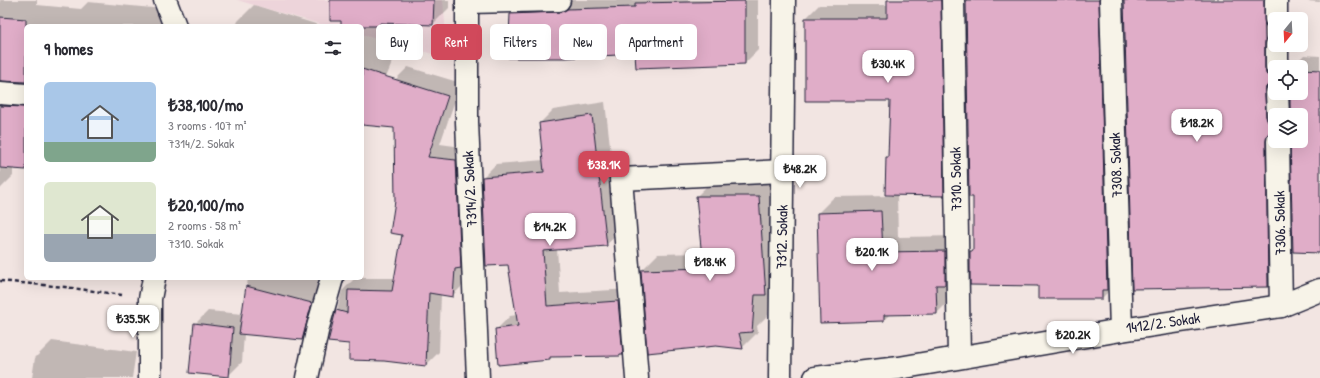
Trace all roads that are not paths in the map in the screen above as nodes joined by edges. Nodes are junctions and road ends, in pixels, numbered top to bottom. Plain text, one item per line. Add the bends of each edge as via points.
1 (165, 0) edge
2 (559, 0) edge
3 (784, 0) edge
4 (953, 0) edge
5 (1111, 0) edge
6 (1276, 0) edge
7 (467, 1) edge
8 (1276, 12) edge
9 (174, 24) edge
10 (0, 93) edge
11 (24, 95) edge
12 (1278, 148) edge
13 (783, 171) junction
14 (154, 280) edge
15 (331, 280) edge
16 (1320, 290) edge
17 (1281, 306) junction
18 (1121, 330) junction
19 (960, 357) junction
20 (150, 378) edge
21 (307, 378) edge
22 (478, 378) edge
23 (636, 378) edge
24 (780, 378) edge
25 (815, 378) edge

1 - 9 street
2 - 7 street
3 - 13 street, 7312. Sokak
4 - 19 street, 7310. Sokak
5 - 18 street, 7308. Sokak
6 - 8 street
7 - 22 street, 7314/2. Sokak via 467,122
10 - 11 street
12 - 17 street, 7306. Sokak
13 - 23 street via 621,179
13 - 24 street, 7312. Sokak
14 - 20 street via 150,299
15 - 21 street
16 - 17 street, 1412/2. Sokak
17 - 18 street, 1412/2. Sokak
18 - 19 street, 1412/2. Sokak
19 - 25 street, 1412/2. Sokak via 899,368

